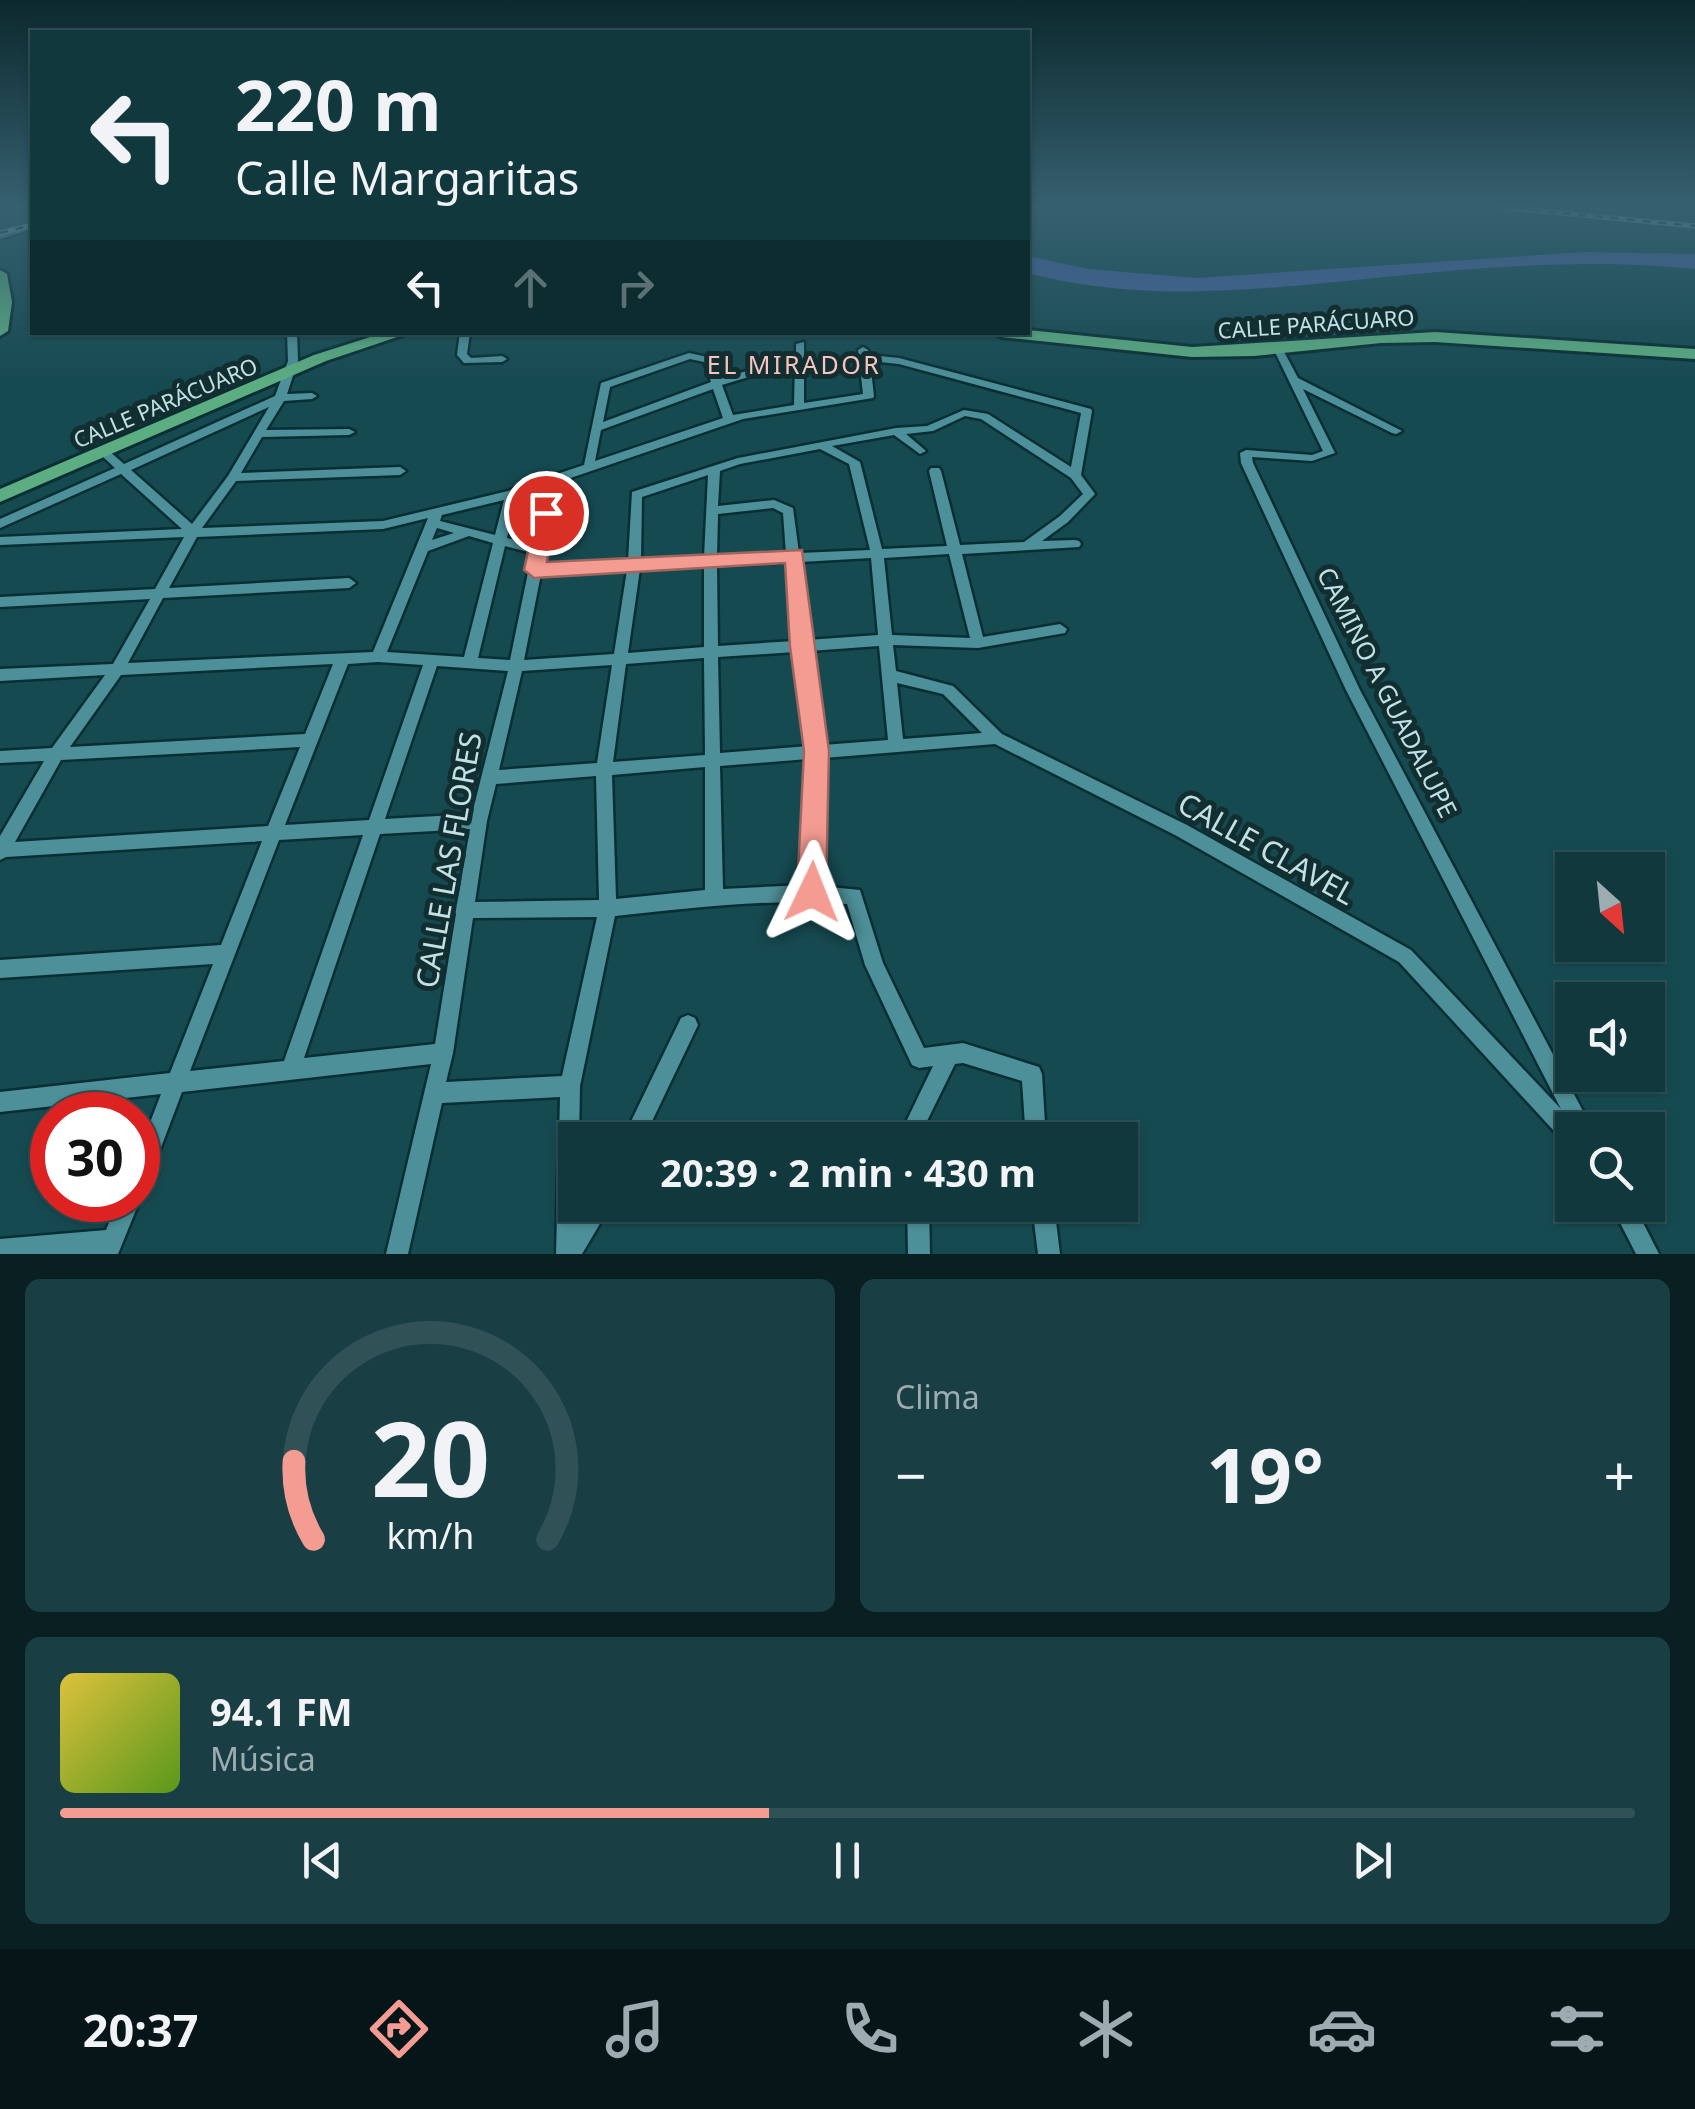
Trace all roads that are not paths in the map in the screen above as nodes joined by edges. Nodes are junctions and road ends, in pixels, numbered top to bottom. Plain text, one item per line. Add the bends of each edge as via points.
1 (0, 274) edge
2 (0, 331) edge
3 (292, 335) edge
4 (394, 335) edge
5 (465, 335) edge
6 (1026, 335) edge
7 (801, 344) dead end
8 (1278, 348) junction
9 (1695, 354) edge
10 (502, 358) dead end
11 (800, 358) junction
12 (290, 373) junction
13 (1293, 380) junction
14 (716, 384) junction
15 (312, 396) dead end
16 (280, 398) junction
17 (799, 407) junction
18 (729, 420) junction
19 (598, 428) junction
20 (896, 431) junction
21 (1396, 431) dead end
22 (349, 432) dead end
23 (257, 434) junction
24 (820, 445) junction
25 (105, 452) junction
26 (920, 452) dead end
27 (589, 465) junction
28 (122, 466) junction
29 (714, 469) junction
30 (400, 471) dead end
31 (935, 471) dead end
32 (1075, 475) junction
33 (232, 477) junction
34 (554, 477) junction
35 (512, 494) junction
36 (0, 496) edge
37 (713, 511) junction
38 (435, 518) junction
39 (0, 524) edge
40 (194, 532) junction
41 (470, 532) junction
42 (500, 538) junction
43 (0, 541) edge
44 (1075, 544) dead end
45 (1027, 546) junction
46 (422, 548) junction
47 (957, 549) junction
48 (538, 550) junction
49 (877, 554) junction
50 (795, 555) junction
51 (710, 560) junction
52 (634, 564) junction
53 (534, 570) junction
54 (349, 583) dead end
55 (158, 596) junction
56 (0, 602) edge
57 (1060, 629) dead end
58 (885, 640) junction
59 (978, 643) junction
60 (801, 647) junction
61 (713, 653) junction
62 (378, 657) junction
63 (620, 659) junction
64 (342, 660) junction
65 (432, 661) junction
66 (470, 663) junction
67 (516, 666) junction
68 (117, 670) junction
69 (0, 675) edge
70 (888, 675) junction
71 (997, 738) junction
72 (308, 740) junction
73 (896, 745) junction
74 (816, 751) junction
75 (56, 754) junction
76 (0, 757) edge
77 (715, 759) junction
78 (604, 768) junction
79 (488, 778) junction
80 (479, 821) junction
81 (376, 830) junction
82 (273, 836) junction
83 (0, 851) edge
84 (812, 892) junction
85 (714, 895) junction
86 (608, 908) junction
87 (462, 910) junction
88 (225, 954) junction
89 (0, 969) edge
90 (688, 1024) dead end
91 (443, 1053) junction
92 (948, 1058) junction
93 (290, 1071) junction
94 (1032, 1074) joint
95 (175, 1085) junction
96 (570, 1086) junction
97 (434, 1093) junction
98 (0, 1102) edge
99 (1574, 1112) edge
100 (1555, 1118) edge
101 (641, 1122) edge
102 (916, 1122) edge
103 (1035, 1122) edge
104 (160, 1123) edge
105 (120, 1222) edge
106 (589, 1222) edge
107 (918, 1222) edge
108 (1045, 1222) edge
109 (1631, 1222) edge
110 (110, 1248) edge
111 (0, 1250) edge
112 (397, 1254) edge
113 (568, 1254) edge
114 (919, 1254) edge
115 (1049, 1254) edge
116 (1648, 1254) edge

1 - 2 main road
3 - 12 street
4 - 12 main road, CALLE PARÁCUARO
5 - 10 street via 462,355 468,360
6 - 8 main road, CALLE PARÁCUARO via 1159,351
7 - 11 street
8 - 9 main road, CALLE PARÁCUARO via 1435,338
8 - 13 street, CAMINO A GUADALUPE
11 - 14 street
11 - 17 street
12 - 16 street
12 - 25 main road, CALLE PARÁCUARO
13 - 21 street
13 - 99 street, CAMINO A GUADALUPE via 1329,454 1246,453 1247,463 1353,690
14 - 18 street
14 - 19 street
14 - 19 street via 708,360 689,356 606,385
15 - 16 street
16 - 23 street
16 - 28 street
17 - 18 street
17 - 32 street via 869,396 864,354 899,361 1087,411
18 - 27 street
19 - 27 street
20 - 24 street
20 - 26 street
20 - 32 street via 929,429 964,413 984,416
22 - 23 street
23 - 33 street
24 - 29 street
24 - 49 street via 854,462
25 - 28 street
25 - 36 main road, CALLE PARÁCUARO
27 - 34 street
28 - 39 street
28 - 40 street
29 - 37 street
29 - 52 street via 636,495
30 - 33 street
31 - 47 street
32 - 45 street via 1089,494
33 - 40 street
34 - 35 street
34 - 48 street, CALLE LAS FLORES
35 - 38 street
35 - 42 street
37 - 50 street via 774,504 789,511
37 - 51 street
38 - 40 street
38 - 41 street
38 - 46 street
40 - 43 street
40 - 55 street
41 - 42 street
41 - 46 street
42 - 48 street
42 - 66 street
44 - 45 street
45 - 47 street
46 - 62 street
47 - 49 street
47 - 59 street
48 - 53 street, CALLE LAS FLORES
49 - 50 street
49 - 58 street
50 - 51 street
50 - 60 street
51 - 52 street
51 - 61 street
52 - 53 street
52 - 63 street
53 - 67 street, CALLE LAS FLORES
54 - 55 street
55 - 56 street
55 - 68 street
57 - 59 street
58 - 59 street
58 - 60 street
58 - 70 street
60 - 61 street
60 - 74 street
61 - 63 street
61 - 77 street
62 - 64 street
62 - 65 street
63 - 67 street
63 - 78 street
64 - 68 street
64 - 72 street
65 - 66 street
65 - 81 street
66 - 67 street
67 - 79 street, CALLE LAS FLORES
68 - 69 street
68 - 75 street
70 - 71 street, CALLE CLAVEL via 948,690
70 - 73 street
71 - 73 street
71 - 100 street, CALLE CLAVEL via 1181,830 1405,956
72 - 75 street
72 - 82 street
73 - 74 street
74 - 77 street
74 - 84 street
75 - 76 street
75 - 83 street
77 - 78 street
77 - 85 street
78 - 79 street
78 - 86 street
79 - 80 street, CALLE LAS FLORES
80 - 81 street
80 - 87 street, CALLE LAS FLORES
81 - 82 street
81 - 93 street
82 - 83 street
82 - 88 street
84 - 85 street
84 - 92 street via 854,896 874,965 918,1058
85 - 86 street
86 - 87 street
86 - 96 street
87 - 91 street, CALLE LAS FLORES
88 - 89 street
88 - 95 street
90 - 101 street
91 - 93 street
91 - 97 street, CALLE LAS FLORES
92 - 94 street via 963,1053
92 - 102 street
93 - 95 street
94 - 103 street
95 - 98 street
95 - 104 street
96 - 97 street
96 - 113 street
97 - 112 street, CALLE LAS FLORES
105 - 110 street
106 - 113 street
107 - 114 street
108 - 115 street
109 - 116 street
110 - 111 street

